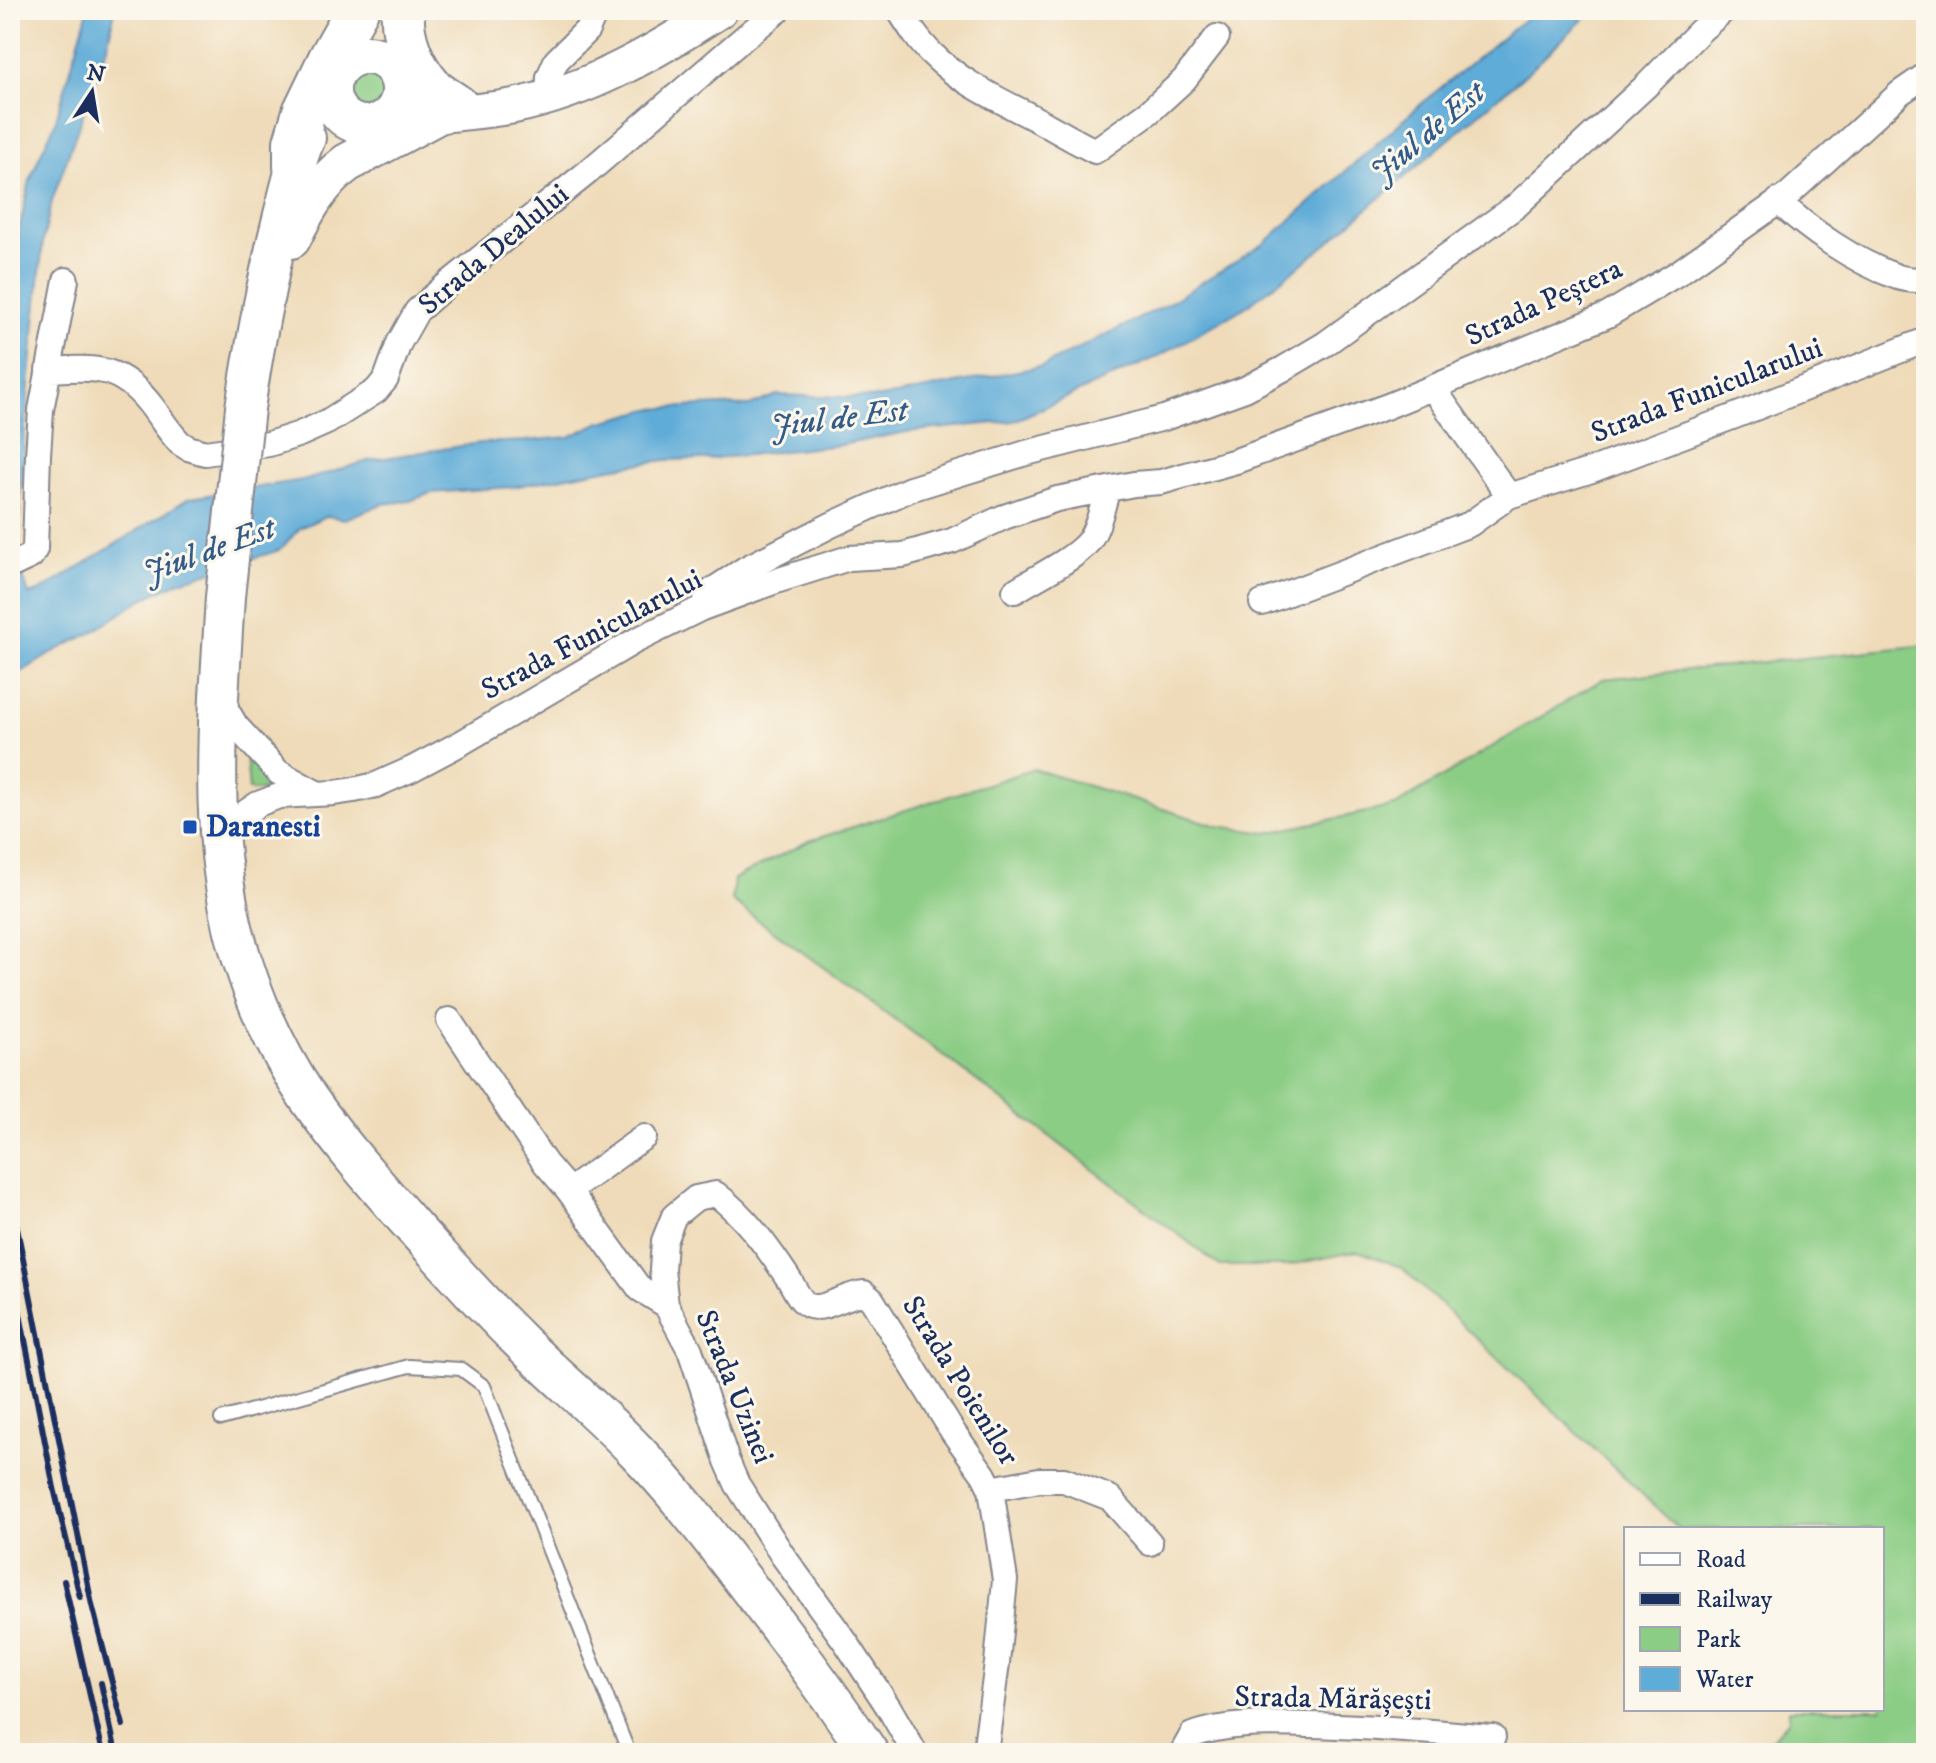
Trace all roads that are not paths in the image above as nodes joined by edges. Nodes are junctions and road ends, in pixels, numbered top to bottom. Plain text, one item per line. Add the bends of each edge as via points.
1 (357, 10) edge
2 (375, 10) edge
3 (383, 10) edge
4 (403, 10) edge
5 (596, 10) edge
6 (720, 10) edge
7 (779, 10) edge
8 (899, 10) edge
9 (1724, 10) edge
10 (1217, 37) dead end
11 (395, 71) junction
12 (1926, 75) edge
13 (335, 76) junction
14 (548, 97) junction
15 (457, 111) junction
16 (379, 122) junction
17 (295, 167) junction
18 (1778, 201) junction
19 (278, 235) junction
20 (66, 280) dead end
21 (1926, 280) edge
22 (266, 288) junction
23 (1926, 340) edge
24 (48, 370) junction
25 (1433, 388) junction
26 (1134, 484) joint
27 (1108, 489) junction
28 (1509, 496) junction
29 (16, 563) edge
30 (1015, 591) dead end
31 (1262, 603) dead end
32 (702, 608) junction
33 (218, 710) junction
34 (316, 793) junction
35 (219, 835) junction
36 (449, 1020) dead end
37 (644, 1137) dead end
38 (569, 1191) junction
39 (666, 1305) junction
40 (221, 1419) dead end
41 (991, 1489) junction
42 (1150, 1543) dead end
43 (1493, 1737) dead end
44 (629, 1753) edge
45 (869, 1753) edge
46 (915, 1753) edge
47 (985, 1753) edge
48 (1182, 1753) edge

1 - 17 highway via 304,112 295,142
2 - 13 highway
3 - 11 highway via 381,27
4 - 15 highway via 402,23 420,72
5 - 14 street via 587,30 556,61
6 - 14 main road via 664,47
7 - 24 street, Strada Dealului via 417,311 386,379 327,422 269,444 205,453 180,443 138,391 117,375 91,368
8 - 10 street via 933,56 957,75 1095,151 1184,80
9 - 32 street via 1516,206 1283,369 1245,389 1164,418 910,489 745,569 713,590
11 - 13 main road via 370,54 348,59
11 - 15 main road via 421,96
11 - 16 main road via 401,98
12 - 18 street, Strada Peștera
13 - 16 main road via 331,97 342,116 363,125
13 - 17 main road
14 - 15 main road
15 - 16 main road
15 - 22 main road via 347,163 325,182
16 - 19 main road via 311,181
17 - 19 main road
18 - 21 street via 1815,232 1877,268 1898,278
18 - 25 street, Strada Peștera via 1678,273 1608,315
19 - 22 main road
20 - 24 street
22 - 33 main road, bridge via 245,408
23 - 28 street, Strada Funicularului via 1592,470
24 - 29 street via 38,455 37,541 31,556
25 - 26 street, Strada Peștera via 1236,461
25 - 28 street
26 - 27 street, Strada Funicularului
27 - 30 street via 1089,541
27 - 32 street, Strada Funicularului via 1057,499 903,555 849,558
28 - 31 street, Strada Funicularului via 1470,524
32 - 34 street, Strada Funicularului via 412,769 376,785
33 - 34 street via 278,772
33 - 35 main road
34 - 35 street, Strada Funicularului via 258,804
35 - 45 main road via 229,911 244,963 306,1095 350,1155 477,1297 682,1502 797,1649
36 - 38 street, Strada Uzinei
37 - 38 street
38 - 39 street, Strada Uzinei via 640,1289
39 - 41 street, Strada Poienilor via 664,1241 674,1216 696,1198 716,1194 771,1252 807,1305 817,1308 864,1293 872,1300
39 - 46 street, Strada Uzinei via 690,1350 737,1484
40 - 44 lane via 409,1366 461,1369 484,1386
41 - 42 street via 1064,1480 1110,1498
41 - 47 street, Strada Poienilor via 1005,1580
43 - 48 street, Strada Mărășești via 1249,1724 1192,1735

